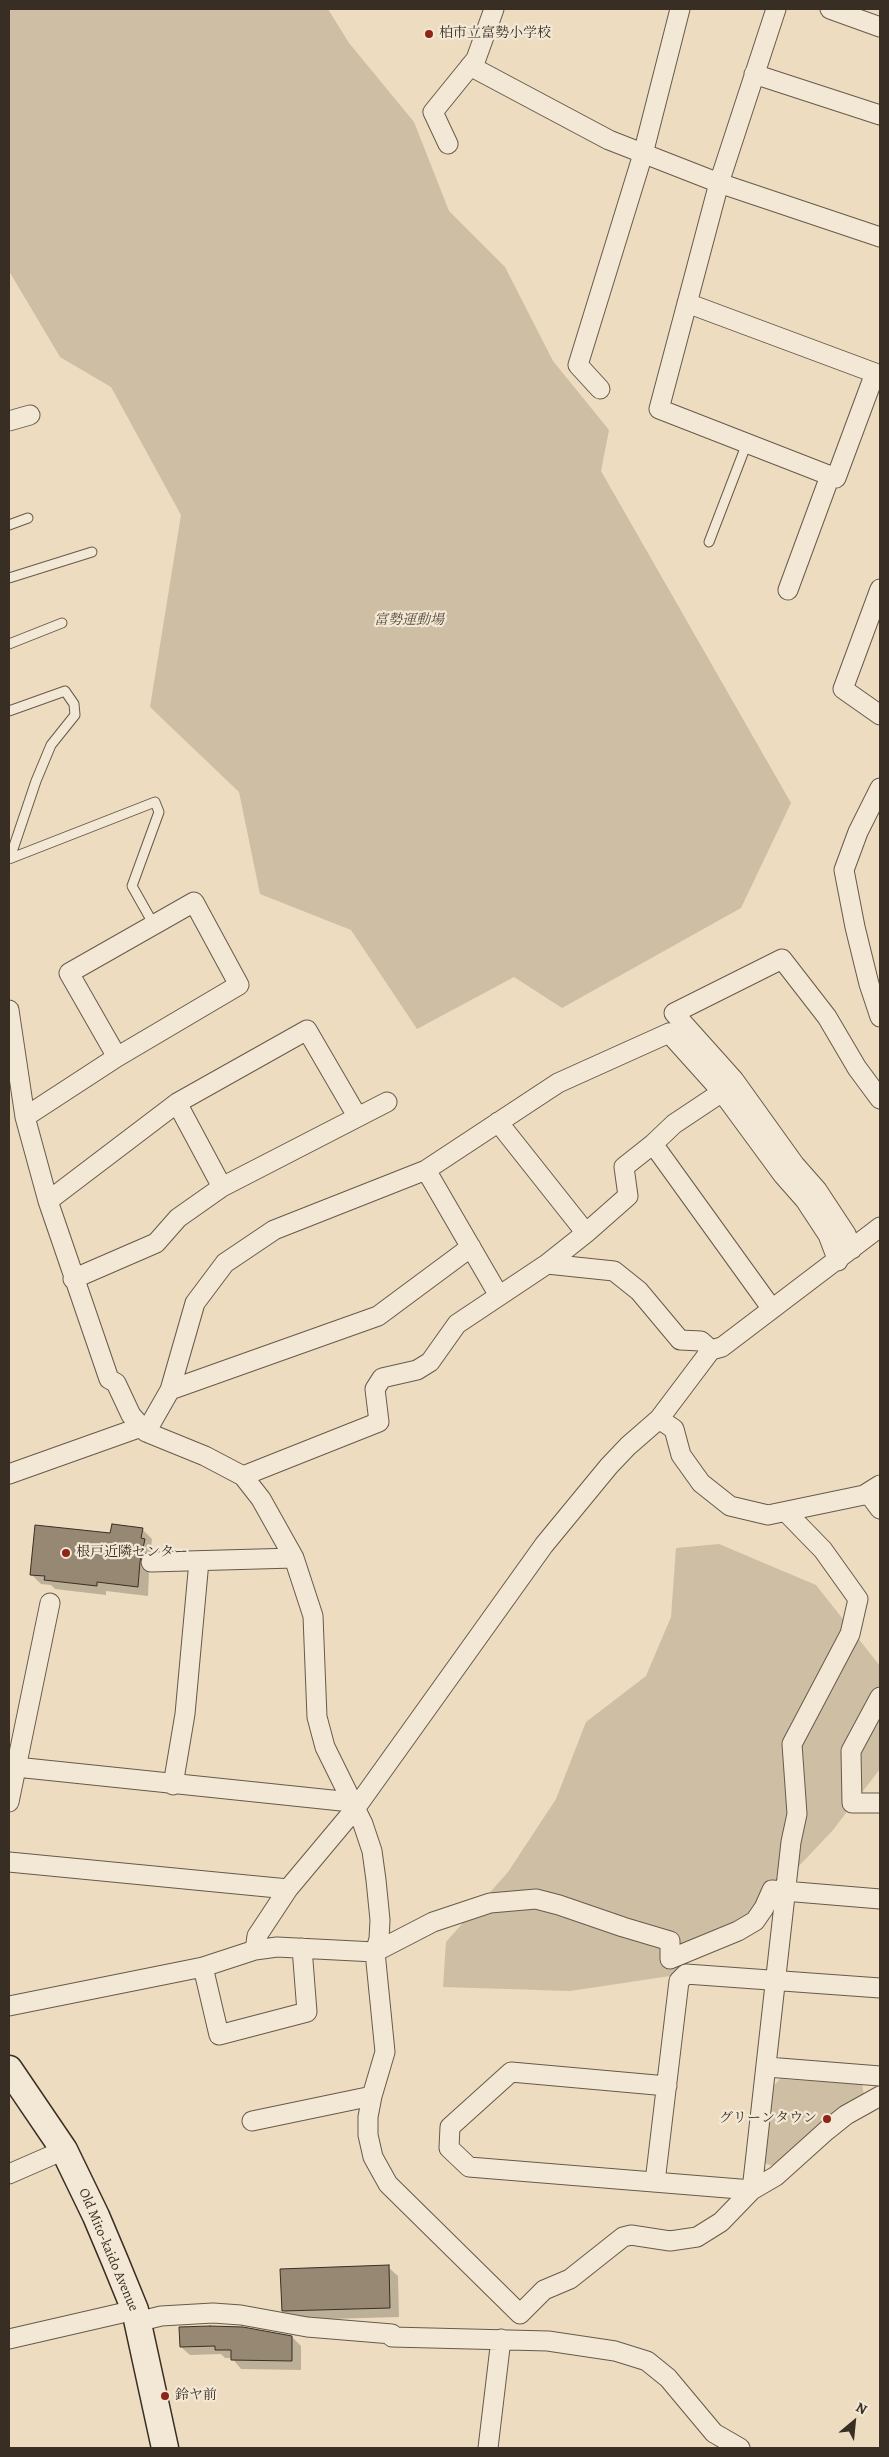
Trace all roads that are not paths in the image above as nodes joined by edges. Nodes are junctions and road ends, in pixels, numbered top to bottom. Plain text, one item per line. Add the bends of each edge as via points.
1 (494, 9) edge
2 (680, 9) edge
3 (776, 9) edge
4 (830, 9) edge
5 (880, 27) edge
6 (470, 66) junction
7 (754, 74) junction
8 (880, 115) edge
9 (448, 144) dead end
10 (643, 154) junction
11 (719, 183) junction
12 (880, 237) edge
13 (687, 303) junction
14 (600, 389) dead end
15 (30, 415) dead end
16 (9, 421) edge
17 (746, 443) junction
18 (830, 476) junction
19 (28, 518) dead end
20 (9, 524) edge
21 (709, 542) dead end
22 (92, 552) dead end
23 (9, 578) edge
24 (880, 589) edge
25 (788, 590) dead end
26 (62, 624) dead end
27 (9, 644) edge
28 (9, 711) edge
29 (880, 715) edge
30 (880, 788) edge
31 (10, 858) edge
32 (154, 925) junction
33 (9, 1010) edge
34 (880, 1017) edge
35 (116, 1057) junction
36 (722, 1092) junction
37 (880, 1099) edge
38 (387, 1102) dead end
39 (177, 1103) junction
40 (357, 1116) junction
41 (25, 1117) junction
42 (498, 1122) junction
43 (653, 1144) junction
44 (426, 1170) junction
45 (222, 1187) junction
46 (48, 1201) junction
47 (880, 1227) edge
48 (586, 1233) junction
49 (471, 1248) junction
50 (845, 1255) junction
51 (547, 1264) junction
52 (73, 1279) junction
53 (498, 1294) junction
54 (772, 1310) junction
55 (711, 1350) junction
56 (170, 1390) junction
57 (659, 1419) junction
58 (143, 1430) junction
59 (9, 1474) edge
60 (243, 1476) junction
61 (874, 1489) edge
62 (880, 1509) edge
63 (786, 1512) junction
64 (294, 1558) junction
65 (199, 1561) junction
66 (151, 1562) dead end
67 (50, 1603) dead end
68 (880, 1697) edge
69 (16, 1767) junction
70 (173, 1785) junction
71 (9, 1802) edge
72 (880, 1803) edge
73 (353, 1805) junction
74 (9, 1862) edge
75 (288, 1889) junction
76 (786, 1892) junction
77 (880, 1899) edge
78 (302, 1948) junction
79 (255, 1950) junction
80 (375, 1952) junction
81 (203, 1967) junction
82 (777, 1981) junction
83 (880, 1988) edge
84 (9, 2006) edge
85 (767, 2067) junction
86 (9, 2069) edge
87 (880, 2076) edge
88 (667, 2086) junction
89 (372, 2096) junction
90 (880, 2096) edge
91 (252, 2121) dead end
92 (64, 2150) junction
93 (9, 2174) edge
94 (655, 2182) junction
95 (752, 2190) junction
96 (520, 2314) junction
97 (136, 2316) junction
98 (9, 2339) edge
99 (501, 2339) junction
100 (548, 2341) junction
101 (165, 2448) edge
102 (488, 2448) edge
103 (740, 2448) edge

1 - 6 street via 476,59
2 - 10 street
3 - 7 street
4 - 5 street
6 - 9 street via 433,112
6 - 10 street via 609,140
7 - 8 street
7 - 11 street
10 - 11 street
10 - 14 street via 578,365
11 - 12 street
11 - 13 street
13 - 17 street via 659,409
13 - 18 street via 875,373 836,478
15 - 16 street
17 - 18 street
17 - 21 lane
18 - 25 street
19 - 20 lane
22 - 23 lane
24 - 29 street via 842,689
26 - 27 lane
28 - 31 lane via 65,691 74,704 75,715 51,746
30 - 34 street via 844,870 854,927
31 - 32 lane via 155,802 159,812 132,886
32 - 35 street via 69,973
32 - 35 street via 194,902 239,985
33 - 41 street
35 - 41 street
36 - 42 street via 669,1033 558,1083
36 - 43 street via 674,1124
36 - 50 street
37 - 50 street via 827,1017 782,959 674,1013 734,1080 795,1165 817,1190 846,1234
38 - 40 street
39 - 40 street via 307,1030
39 - 45 street
39 - 46 street
40 - 45 street
41 - 46 street
42 - 44 street
42 - 48 street
43 - 48 street via 624,1167 628,1196
43 - 54 street
44 - 49 street
44 - 56 street via 274,1230 225,1263 195,1303
45 - 52 street via 178,1218 156,1243
46 - 52 street
47 - 50 street
48 - 51 street
49 - 53 street
49 - 56 street via 378,1316
50 - 54 street
51 - 53 street
51 - 55 street via 614,1271 639,1291 680,1340 701,1342
52 - 58 street via 109,1379 116,1383 131,1415
53 - 60 street via 457,1324 430,1362 417,1370 382,1378 375,1389 379,1422
54 - 55 street via 722,1347
55 - 57 street
56 - 58 street
57 - 63 street via 674,1429 681,1455 701,1483 730,1506 768,1515
57 - 73 street via 609,1466 544,1546
58 - 59 street
58 - 60 street
60 - 64 street via 261,1499
61 - 62 street
61 - 63 street
63 - 76 street via 823,1550 858,1599 850,1634 792,1744 797,1814
64 - 65 street
64 - 73 street via 313,1616 317,1717 325,1746
65 - 66 street
65 - 70 street via 188,1694
67 - 69 street
68 - 72 street via 851,1751 852,1803
69 - 70 street
69 - 71 street
70 - 73 street
73 - 75 street
73 - 80 street via 372,1851 380,1920
74 - 75 street
75 - 79 street via 257,1936
76 - 77 street
76 - 80 street via 772,1890 764,1908 738,1931 670,1959 670,1941 536,1900 490,1903 458,1913
76 - 82 street
78 - 79 street
78 - 80 street
78 - 81 street via 307,2012 219,2035
79 - 81 street
80 - 89 street via 385,2052
81 - 84 street
82 - 83 street
82 - 85 street
82 - 88 street via 686,1974 678,1981
85 - 87 street
85 - 95 street
86 - 92 street, Old Mito-kaido Avenue
88 - 94 street
88 - 94 street via 511,2072 450,2127 449,2148 469,2167
89 - 91 street
89 - 96 street via 368,2135 373,2157 388,2184
90 - 95 street via 846,2115 776,2176
92 - 93 street
92 - 97 street, Old Mito-kaido Avenue via 96,2216
94 - 95 street
95 - 96 street via 721,2222 697,2237 670,2241 631,2235 623,2237 570,2279 544,2290
96 - 100 street
97 - 98 street
97 - 99 street via 213,2313 307,2327 392,2334 392,2337
97 - 101 street, Old Mito-kaido Avenue
99 - 100 street
99 - 102 street
100 - 103 street via 615,2351 648,2361 668,2378 714,2433

